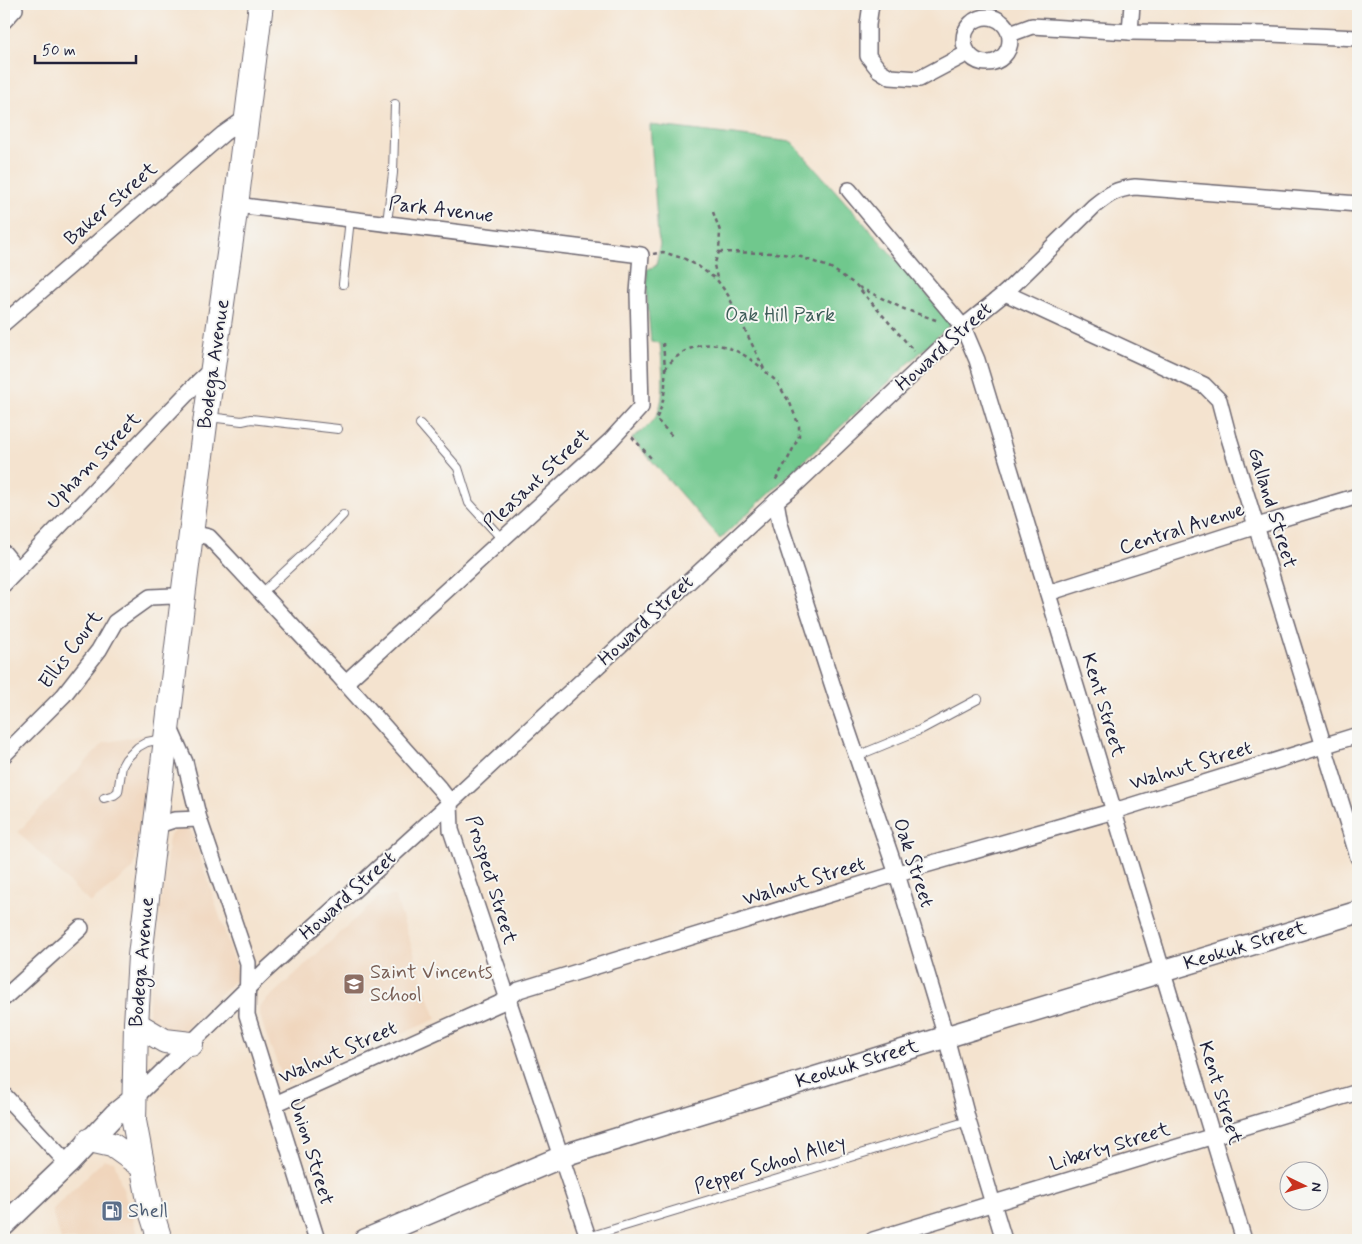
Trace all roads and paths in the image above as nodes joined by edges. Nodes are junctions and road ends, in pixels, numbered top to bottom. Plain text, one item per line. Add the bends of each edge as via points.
1 (261, 4) edge
2 (871, 4) edge
3 (1132, 4) edge
4 (15, 9) dead end
5 (4, 22) edge
6 (1130, 32) junction
7 (1010, 34) junction
8 (1358, 38) edge
9 (968, 53) junction
10 (395, 104) dead end
11 (246, 117) junction
12 (849, 190) dead end
13 (1358, 204) edge
14 (236, 205) junction
15 (713, 212) dead end
16 (350, 219) junction
17 (386, 223) junction
18 (719, 252) junction
19 (641, 255) junction
20 (717, 280) junction
21 (343, 284) dead end
22 (856, 285) junction
23 (1005, 293) junction
24 (4, 323) edge
25 (945, 323) dead end
26 (963, 327) junction
27 (663, 343) dead end
28 (914, 351) dead end
29 (214, 367) junction
30 (665, 369) junction
31 (765, 371) junction
32 (206, 416) junction
33 (420, 424) dead end
34 (338, 430) dead end
35 (630, 434) dead end
36 (674, 438) dead end
37 (651, 458) dead end
38 (774, 481) dead end
39 (1358, 496) edge
40 (776, 501) junction
41 (343, 515) dead end
42 (1256, 526) junction
43 (192, 533) junction
44 (502, 540) junction
45 (4, 553) edge
46 (17, 570) junction
47 (4, 584) edge
48 (1048, 592) junction
49 (262, 593) junction
50 (183, 597) junction
51 (345, 683) junction
52 (978, 699) dead end
53 (168, 731) junction
54 (1358, 735) edge
55 (1325, 745) junction
56 (4, 755) edge
57 (857, 756) junction
58 (104, 798) dead end
59 (450, 802) junction
60 (1114, 811) junction
61 (200, 819) junction
62 (156, 826) junction
63 (1358, 857) edge
64 (897, 874) junction
65 (1358, 912) edge
66 (81, 928) dead end
67 (1163, 971) junction
68 (246, 989) junction
69 (4, 998) edge
70 (508, 999) junction
71 (136, 1024) junction
72 (946, 1037) junction
73 (191, 1044) junction
74 (1358, 1092) edge
75 (4, 1095) edge
76 (135, 1098) junction
77 (275, 1104) junction
78 (968, 1121) junction
79 (1212, 1136) junction
80 (90, 1140) junction
81 (562, 1157) junction
82 (68, 1164) junction
83 (143, 1166) junction
84 (992, 1204) junction
85 (4, 1225) edge
86 (586, 1239) edge
87 (160, 1240) edge
88 (317, 1240) edge
89 (365, 1240) edge
90 (873, 1240) edge
91 (1004, 1240) edge
92 (1244, 1240) edge

1 - 11 main road, Bodega Avenue
2 - 9 street via 868,56 878,70 890,77 919,79
3 - 6 street
4 - 5 street
6 - 7 street via 1032,26
6 - 8 street
7 - 9 street via 1006,54 994,62 980,62
7 - 9 street via 1001,21 985,17 978,19 966,30 964,38
10 - 17 lane via 393,173
11 - 14 main road, Bodega Avenue
11 - 24 street, Baker Street
12 - 26 street, Kent Street
13 - 23 street, Howard Street via 1122,188 1108,194 1094,206
14 - 16 street, Park Avenue
14 - 29 main road, Bodega Avenue
15 - 18 path via 720,231
16 - 17 street, Park Avenue
16 - 21 lane
17 - 19 street, Park Avenue
18 - 20 path via 714,265
18 - 22 path via 801,257 831,268
19 - 20 path via 663,252 673,255 698,266
19 - 44 street, Pleasant Street via 638,293 642,408
20 - 31 path via 728,295
22 - 25 path via 904,309
22 - 28 path
23 - 26 street, Howard Street
23 - 42 street, Galland Street via 1204,385 1219,400
26 - 40 street, Howard Street
26 - 48 street, Kent Street via 977,360
27 - 30 path
29 - 32 main road, Bodega Avenue
29 - 46 street, Upham Street
30 - 31 path via 684,352 699,345 718,344 736,350
30 - 36 path via 664,399 656,419
31 - 38 path via 784,392 799,426 795,446
32 - 34 lane
32 - 43 main road, Bodega Avenue
33 - 44 lane via 458,468 468,503
35 - 37 path
39 - 42 street, Central Avenue
40 - 57 street, Oak Street via 780,524
40 - 59 street, Howard Street
41 - 49 lane
42 - 48 street, Central Avenue
42 - 55 street, Galland Street
43 - 49 street, Prospect Street via 209,537
43 - 50 main road, Bodega Avenue
44 - 51 street, Pleasant Street
45 - 46 street
46 - 47 street, Upham Street
48 - 60 street, Kent Street
49 - 51 street, Prospect Street
50 - 53 main road, Bodega Avenue
50 - 56 street, Ellis Court via 150,597 115,622 99,650 64,695
51 - 59 street, Prospect Street
52 - 57 lane via 920,730
53 - 58 lane via 138,747 122,766 118,792
53 - 61 street via 185,762
53 - 62 main road, Bodega Avenue
54 - 55 street, Walnut Street
55 - 60 street, Walnut Street
55 - 63 street, Galland Street
57 - 64 street, Oak Street
59 - 68 street, Howard Street
59 - 70 street, Prospect Street via 451,830
60 - 64 street, Walnut Street
60 - 67 street, Kent Street
61 - 62 street via 174,820
61 - 68 street via 248,963
62 - 71 main road, Bodega Avenue via 140,956
64 - 70 street, Walnut Street via 519,990
64 - 72 street, Oak Street
65 - 67 street, Keokuk Street
66 - 69 street
67 - 72 street, Keokuk Street
67 - 79 street, Kent Street
68 - 73 street, Howard Street
68 - 77 street, Union Street via 246,1015
70 - 77 street, Walnut Street
70 - 81 street, Prospect Street
71 - 73 main road via 165,1041
71 - 76 main road, Bodega Avenue
72 - 78 street, Oak Street
72 - 81 street, Keokuk Street
73 - 76 street, Howard Street
74 - 79 street, Liberty Street
75 - 82 street
76 - 80 street, Howard Street
76 - 83 main road, Bodega Avenue via 134,1121
77 - 88 street, Union Street
78 - 84 street, Oak Street
78 - 86 lane, Pepper School Alley
79 - 84 street, Liberty Street
79 - 92 street, Kent Street
80 - 82 street, Howard Street
80 - 83 main road via 112,1145
81 - 86 street, Prospect Street
81 - 89 street, Keokuk Street
82 - 85 street, Howard Street
83 - 87 main road, Bodega Avenue
84 - 90 street, Liberty Street
84 - 91 street, Oak Street

